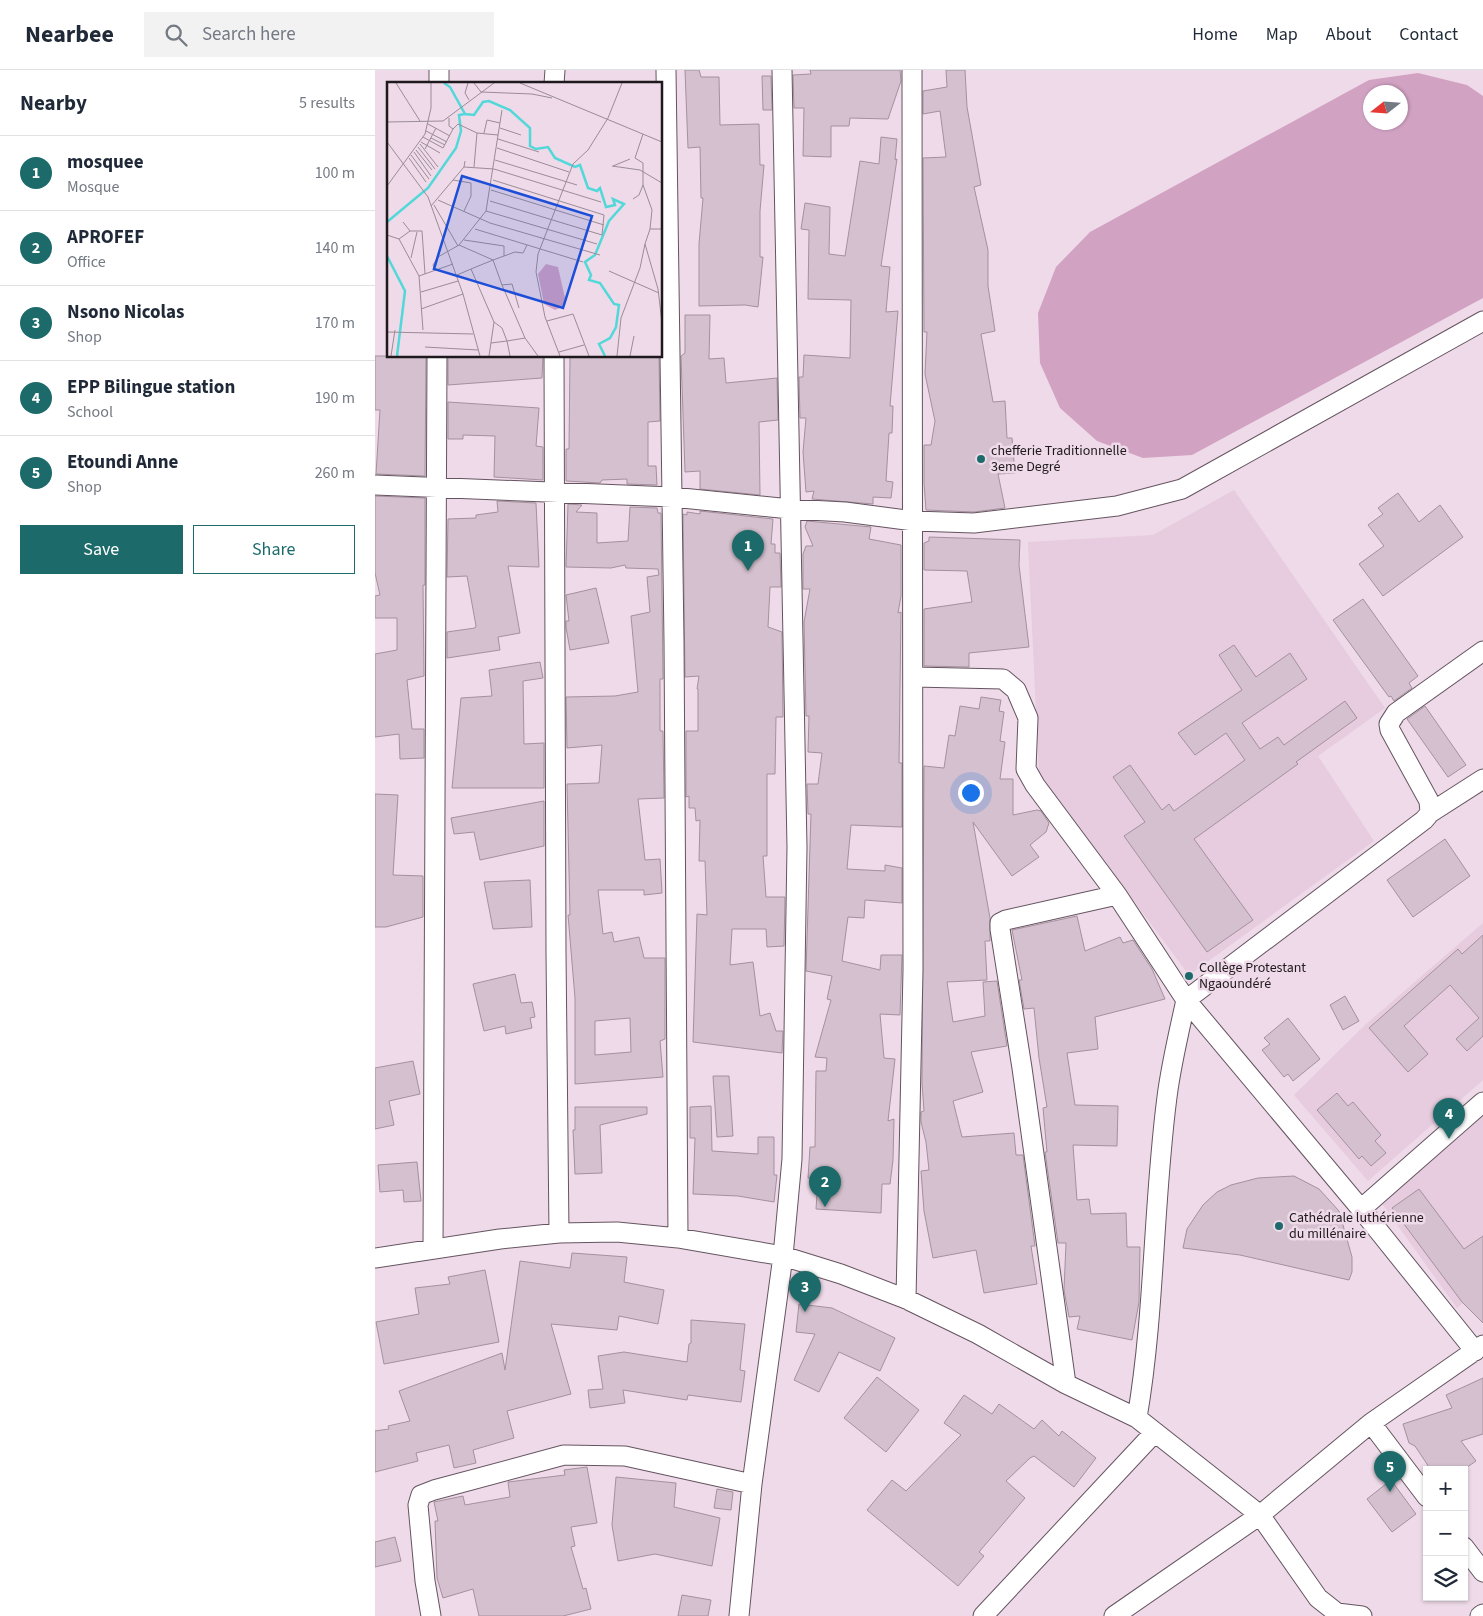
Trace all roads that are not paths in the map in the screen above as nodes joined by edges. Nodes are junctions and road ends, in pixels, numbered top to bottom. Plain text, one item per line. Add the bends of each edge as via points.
1 (665, 70) edge
2 (782, 70) edge
3 (912, 70) edge
4 (1483, 321) edge
5 (437, 358) edge
6 (554, 358) edge
7 (375, 485) edge
8 (435, 488) junction
9 (554, 493) junction
10 (672, 497) junction
11 (790, 509) junction
12 (914, 521) junction
13 (1483, 651) edge
14 (914, 677) junction
15 (1483, 779) edge
16 (1430, 813) junction
17 (1117, 895) junction
18 (1186, 1000) junction
19 (1483, 1102) edge
20 (1361, 1209) junction
21 (559, 1233) junction
22 (678, 1238) junction
23 (433, 1248) junction
24 (783, 1256) junction
25 (375, 1258) edge
26 (906, 1299) junction
27 (1479, 1348) edge
28 (1066, 1384) junction
29 (1137, 1418) junction
30 (1371, 1422) junction
31 (1155, 1432) junction
32 (752, 1484) junction
33 (1423, 1492) edge
34 (1260, 1515) junction
35 (1468, 1552) edge
36 (1483, 1572) edge
37 (1334, 1614) edge
38 (431, 1616) edge
39 (739, 1616) edge
40 (983, 1616) edge
41 (1114, 1616) edge
42 (1362, 1616) edge

1 - 10 street
2 - 11 street
3 - 12 street
4 - 12 street via 1182,489 1117,506 1044,516 974,523
5 - 8 street
6 - 9 street
7 - 8 street
8 - 9 street
8 - 23 street
9 - 10 street
9 - 21 street
10 - 11 street
10 - 22 street
11 - 12 street
11 - 24 street via 797,847 792,1159
12 - 14 street
13 - 16 street via 1396,713 1389,724 1429,801
14 - 17 street via 1003,679 1016,690 1028,718 1026,769
14 - 26 street via 913,970
15 - 16 street
16 - 18 street
17 - 18 street
17 - 28 street via 1006,920 1000,929
18 - 20 street
18 - 29 street via 1167,1096 1145,1372
19 - 20 street
20 - 27 street
21 - 22 street via 617,1232
21 - 23 street
22 - 24 street
23 - 25 street
24 - 26 street
24 - 32 street
26 - 28 street via 978,1334
27 - 30 street
28 - 29 street
29 - 31 street
30 - 33 street
30 - 34 street
31 - 34 street
31 - 40 street
32 - 38 street via 625,1456 564,1455 421,1495 418,1505
32 - 39 street
34 - 37 street via 1318,1598
34 - 41 street
35 - 36 street
37 - 42 street

